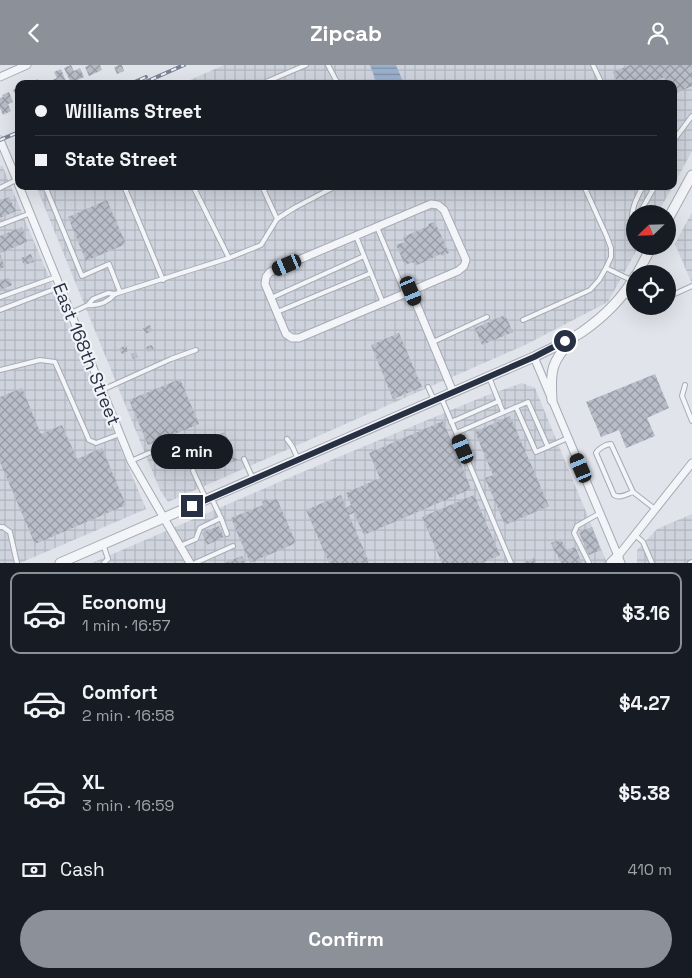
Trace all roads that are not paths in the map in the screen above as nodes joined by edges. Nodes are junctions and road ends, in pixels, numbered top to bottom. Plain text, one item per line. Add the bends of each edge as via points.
1 (27, 65) edge
2 (306, 65) edge
3 (328, 65) edge
4 (593, 65) edge
5 (0, 77) edge
6 (270, 80) edge
7 (336, 80) edge
8 (600, 80) edge
9 (692, 116) edge
10 (677, 136) edge
11 (0, 140) edge
12 (15, 175) edge
13 (692, 175) edge
14 (15, 183) edge
15 (0, 188) edge
16 (21, 190) edge
17 (47, 190) edge
18 (126, 190) edge
19 (195, 190) edge
20 (264, 190) edge
21 (328, 190) edge
22 (586, 190) edge
23 (641, 190) edge
24 (653, 190) edge
25 (634, 205) edge
26 (644, 205) edge
27 (676, 205) edge
28 (31, 213) junction
29 (277, 219) junction
30 (0, 225) edge
31 (377, 227) junction
32 (356, 236) junction
33 (364, 256) junction
34 (229, 258) junction
35 (606, 268) junction
36 (371, 273) junction
37 (626, 274) edge
38 (56, 277) junction
39 (163, 280) junction
40 (692, 285) edge
41 (60, 287) junction
42 (626, 290) edge
43 (408, 292) junction
44 (117, 293) junction
45 (624, 293) joint
46 (676, 293) edge
47 (0, 297) edge
48 (271, 298) junction
49 (383, 303) junction
50 (88, 305) junction
51 (0, 310) edge
52 (277, 312) junction
53 (71, 313) junction
54 (487, 317) dead end
55 (523, 320) dead end
56 (581, 332) junction
57 (433, 342) junction
58 (196, 350) dead end
59 (534, 357) junction
60 (0, 370) edge
61 (489, 377) junction
62 (685, 385) dead end
63 (428, 387) dead end
64 (102, 389) junction
65 (453, 392) junction
66 (437, 399) junction
67 (552, 400) junction
68 (499, 401) junction
69 (516, 407) junction
70 (503, 412) junction
71 (692, 421) edge
72 (452, 422) junction
73 (456, 433) junction
74 (120, 434) junction
75 (568, 438) junction
76 (287, 439) dead end
77 (548, 447) junction
78 (149, 453) dead end
79 (244, 459) dead end
80 (298, 460) junction
81 (131, 461) junction
82 (692, 463) edge
83 (193, 471) dead end
84 (253, 479) junction
85 (633, 492) junction
86 (209, 498) junction
87 (655, 509) junction
88 (600, 513) junction
89 (163, 518) junction
90 (221, 518) junction
91 (0, 527) edge
92 (228, 534) dead end
93 (634, 534) junction
94 (103, 544) junction
95 (180, 546) junction
96 (233, 546) dead end
97 (617, 561) edge
98 (17, 563) edge
99 (60, 563) edge
100 (104, 563) edge
101 (190, 563) edge
102 (195, 563) edge
103 (511, 563) edge
104 (588, 563) edge
105 (652, 563) edge

1 - 5 street
2 - 6 lane
3 - 7 lane
4 - 8 lane
9 - 10 lane
11 - 12 street, East 168th Street
13 - 27 street
14 - 15 lane
16 - 28 street, East 168th Street
17 - 44 lane via 82,276 109,265
18 - 39 lane
19 - 34 lane
20 - 29 lane
21 - 29 lane
22 - 35 lane via 611,248
23 - 25 lane
24 - 26 lane
28 - 30 lane
28 - 38 street, East 168th Street
29 - 34 lane via 261,245
31 - 32 street
31 - 43 lane
31 - 43 street via 430,204 444,210 466,260 464,266
32 - 33 lane
32 - 48 street via 270,273 265,284
33 - 36 lane
33 - 48 lane
34 - 39 lane
35 - 37 lane
35 - 55 lane via 590,290
36 - 49 lane
36 - 52 lane
38 - 41 street, East 168th Street
38 - 47 lane
39 - 44 lane
40 - 46 lane
41 - 51 lane
41 - 53 street, East 168th Street
42 - 45 street
43 - 49 street
43 - 57 street
44 - 50 lane via 101,295
44 - 50 lane via 96,306
45 - 56 street
48 - 52 street
49 - 52 street via 299,338 286,334
50 - 53 lane
53 - 64 street, East 168th Street
54 - 57 lane
56 - 59 street
56 - 67 street via 559,356 552,371
57 - 65 street
58 - 64 lane
59 - 61 street
59 - 67 street
60 - 74 lane via 40,360 55,362 89,440 96,443
61 - 65 street
61 - 68 lane
62 - 71 lane via 682,396
63 - 66 lane
64 - 74 street, East 168th Street
65 - 66 street
66 - 72 lane
66 - 80 street
67 - 75 street
68 - 70 lane
68 - 72 lane
69 - 70 lane
69 - 77 lane via 528,402
69 - 77 lane via 536,452
70 - 73 lane
72 - 73 lane
73 - 103 lane
74 - 81 street, East 168th Street
75 - 77 lane
75 - 88 street
76 - 80 lane
78 - 81 lane
79 - 84 lane
80 - 84 street
81 - 89 street, East 168th Street
82 - 87 street
83 - 86 lane
84 - 86 street
85 - 85 lane via 620,497 614,495 597,450 611,444
85 - 87 lane
86 - 89 street
86 - 90 lane
87 - 93 street
88 - 97 street
88 - 104 lane via 577,526 574,533
89 - 94 street
89 - 95 street, East 168th Street
90 - 92 lane
90 - 95 lane via 200,528 196,539
91 - 98 lane via 10,532
93 - 97 street
93 - 105 lane via 643,542
94 - 99 street
94 - 100 lane via 108,559
95 - 101 street, East 168th Street
96 - 102 lane

